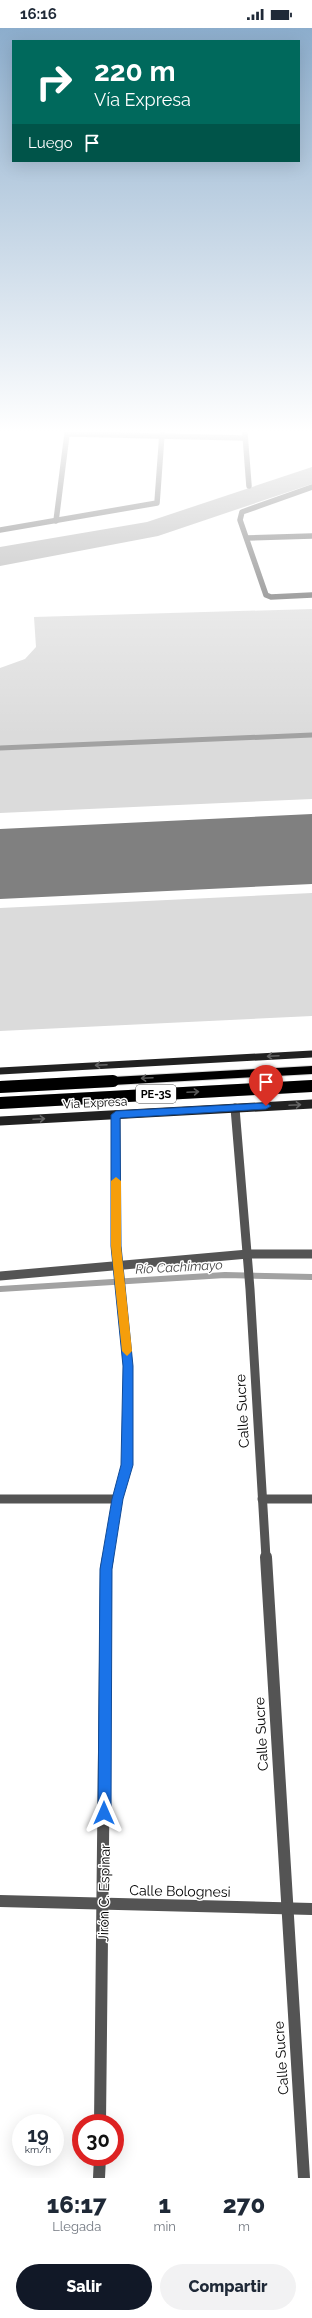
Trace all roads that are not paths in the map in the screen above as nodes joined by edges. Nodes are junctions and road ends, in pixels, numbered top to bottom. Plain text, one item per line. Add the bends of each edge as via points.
1 (246, 534) edge
2 (312, 536) edge
3 (247, 538) junction
4 (312, 595) edge
5 (312, 1054) edge
6 (312, 1070) edge
7 (0, 1071) edge
8 (0, 1086) edge
9 (312, 1086) edge
10 (0, 1103) edge
11 (312, 1104) edge
12 (235, 1108) junction
13 (116, 1115) junction
14 (0, 1121) edge
15 (248, 1254) junction
16 (312, 1254) edge
17 (118, 1270) junction
18 (0, 1276) edge
19 (0, 1499) edge
20 (118, 1499) junction
21 (262, 1499) junction
22 (312, 1499) edge
23 (0, 1901) edge
24 (104, 1905) junction
25 (286, 1908) junction
26 (312, 1909) edge
27 (100, 2114) edge
28 (100, 2166) edge
29 (99, 2178) edge
30 (304, 2178) edge

1 - 3 street
2 - 3 street
3 - 4 street via 266,595
5 -> 7 main road
6 -> 8 main road, Vía Expresa / PE-3S
10 -> 9 main road, Vía Expresa / PE-3S
12 -> 11 main road, Vía Expresa / PE-3S
12 - 13 main road, Vía Expresa / PE-3S
12 - 15 street, Calle Sucre
14 -> 13 main road, Vía Expresa / PE-3S
13 - 17 street, Jirón C. Espinar
15 - 16 street
15 - 17 street
15 - 21 street, Calle Sucre
17 - 18 street
17 - 20 street, Jirón C. Espinar via 128,1366 127,1465
19 - 20 street
20 - 24 street, Jirón C. Espinar via 106,1569
21 - 22 street
21 - 25 street, Calle Sucre
23 - 24 street, Calle Bolognesi
24 - 25 street, Calle Bolognesi
24 - 27 street, Jirón C. Espinar
25 - 26 street, Calle Bolognesi
25 - 30 street, Calle Sucre
28 - 29 street

